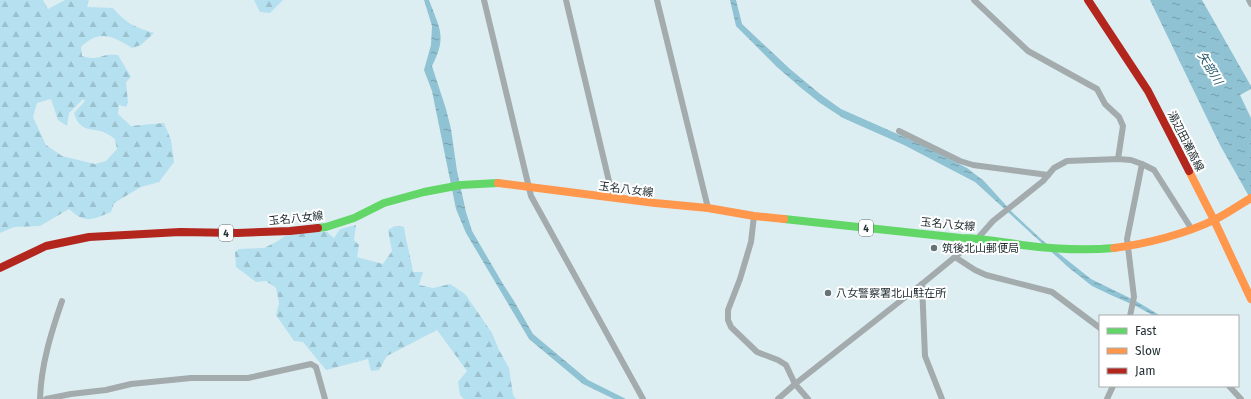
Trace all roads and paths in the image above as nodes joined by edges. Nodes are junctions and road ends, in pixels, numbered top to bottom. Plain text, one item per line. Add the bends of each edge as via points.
1 (484, 0) edge
2 (566, 0) edge
3 (657, 0) edge
4 (974, 0) edge
5 (1088, 0) edge
6 (1248, 0) edge
7 (1251, 4) edge
8 (899, 131) dead end
9 (1118, 159) junction
10 (1142, 164) junction
11 (1048, 175) junction
12 (530, 187) junction
13 (613, 198) junction
14 (1251, 198) edge
15 (708, 208) junction
16 (754, 216) junction
17 (1217, 217) junction
18 (1191, 228) junction
19 (978, 238) junction
20 (1128, 246) junction
21 (955, 257) junction
22 (0, 268) edge
23 (922, 284) junction
24 (1251, 299) edge
25 (62, 301) dead end
26 (1132, 315) edge
27 (1099, 327) edge
28 (795, 384) junction
29 (1113, 387) edge
30 (1230, 387) edge
31 (40, 399) edge
32 (46, 399) edge
33 (325, 399) edge
34 (643, 399) edge
35 (778, 399) edge
36 (808, 399) edge
37 (942, 399) edge
38 (1107, 399) edge
39 (1241, 399) edge

1 - 12 street
2 - 13 street
3 - 15 street
4 - 9 street via 1028,51 1097,89 1105,104 1119,117 1123,126
5 - 17 main road, 湯辺田瀬高線 via 1148,91
6 - 7 street
8 - 11 street via 960,161
9 - 10 street
9 - 11 street via 1067,161 1054,168
10 - 18 street via 1154,170
10 - 20 street via 1127,239
11 - 19 street via 993,221
12 - 13 main road, 玉名八女線 / 4
12 - 22 main road, 玉名八女線 / 4 via 502,183 461,185 424,192 384,203 354,218 326,227 290,231 180,232 89,237 46,246
12 - 34 street via 534,203
13 - 15 main road, 玉名八女線 / 4
14 - 17 main road, 玉名八女線 / 4
15 - 16 main road, 玉名八女線 / 4
16 - 19 main road, 玉名八女線 / 4
16 - 28 street via 751,242 728,310 728,320 731,327 757,352 786,365
17 - 18 main road, 玉名八女線 / 4
17 - 24 main road, 湯辺田瀬高線
18 - 20 main road, 玉名八女線 / 4 via 1150,242
19 - 20 main road, 玉名八女線 / 4 via 1058,249 1092,250
19 - 21 street
20 - 26 street via 1134,297
21 - 23 street
21 - 27 street via 986,275 1052,292
23 - 28 street
23 - 37 street via 925,356
25 - 31 street via 43,366
28 - 35 street
28 - 36 street
29 - 38 street
30 - 39 street
32 - 33 street via 183,378 248,378 311,364 316,367

